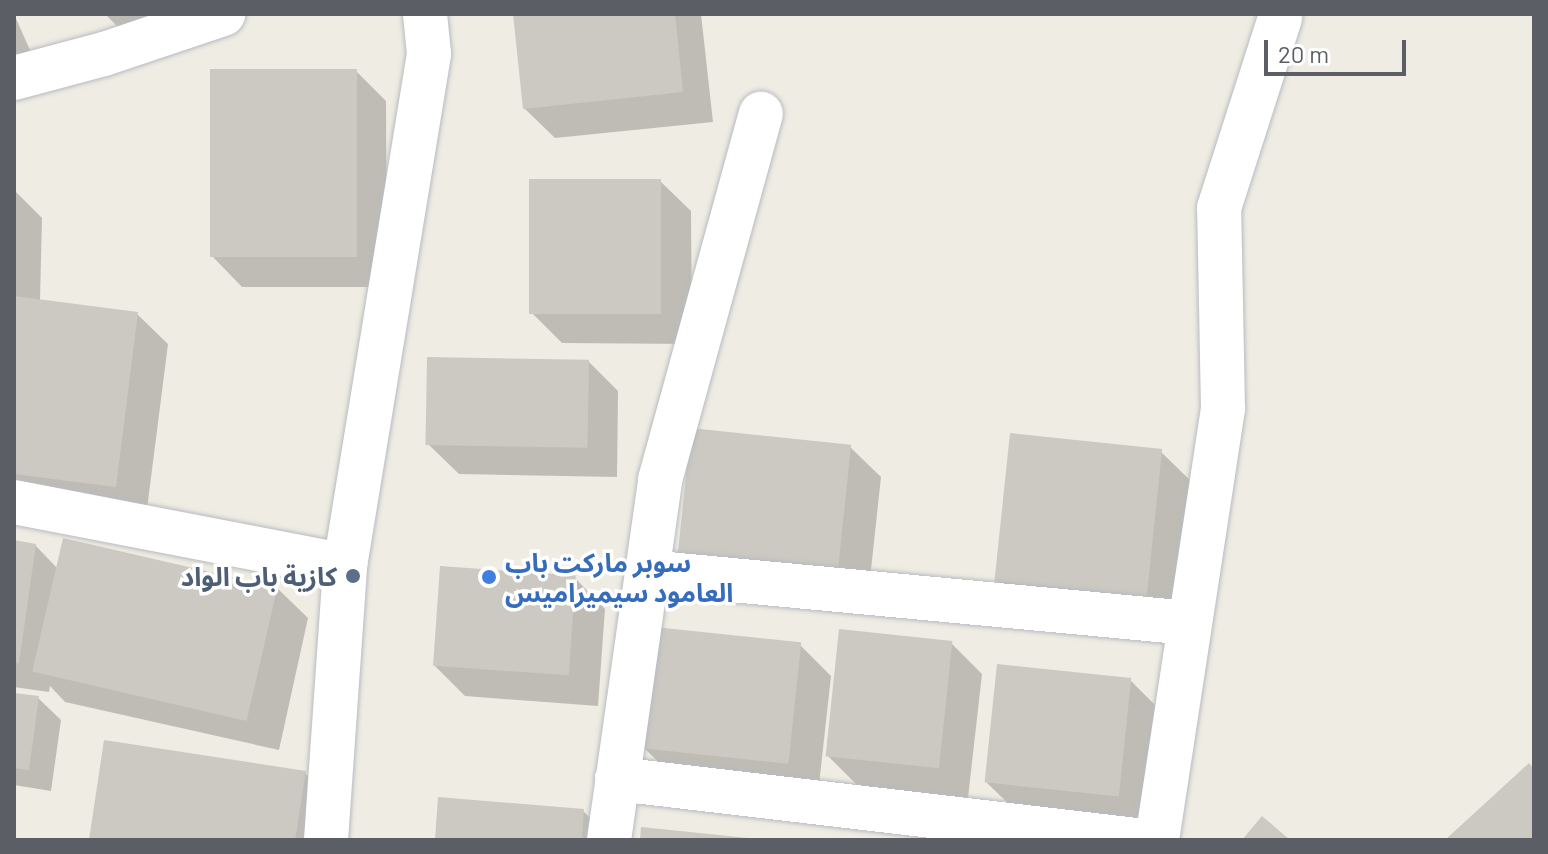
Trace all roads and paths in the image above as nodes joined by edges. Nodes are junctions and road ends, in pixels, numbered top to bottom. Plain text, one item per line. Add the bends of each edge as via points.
1 (223, 14) edge
2 (425, 14) edge
3 (1280, 18) dead end
4 (14, 78) edge
5 (761, 114) dead end
6 (14, 502) edge
7 (345, 566) junction
8 (647, 572) junction
9 (1190, 623) junction
10 (617, 779) junction
11 (326, 840) edge
12 (609, 840) edge
13 (1136, 840) edge
14 (1157, 840) edge

1 - 4 street
2 - 7 street via 429,54
3 - 9 street via 1219,208 1223,409
5 - 8 street via 660,480
6 - 7 street
7 - 11 street
8 - 9 street
8 - 10 street
9 - 14 street
10 - 12 street
10 - 13 street

